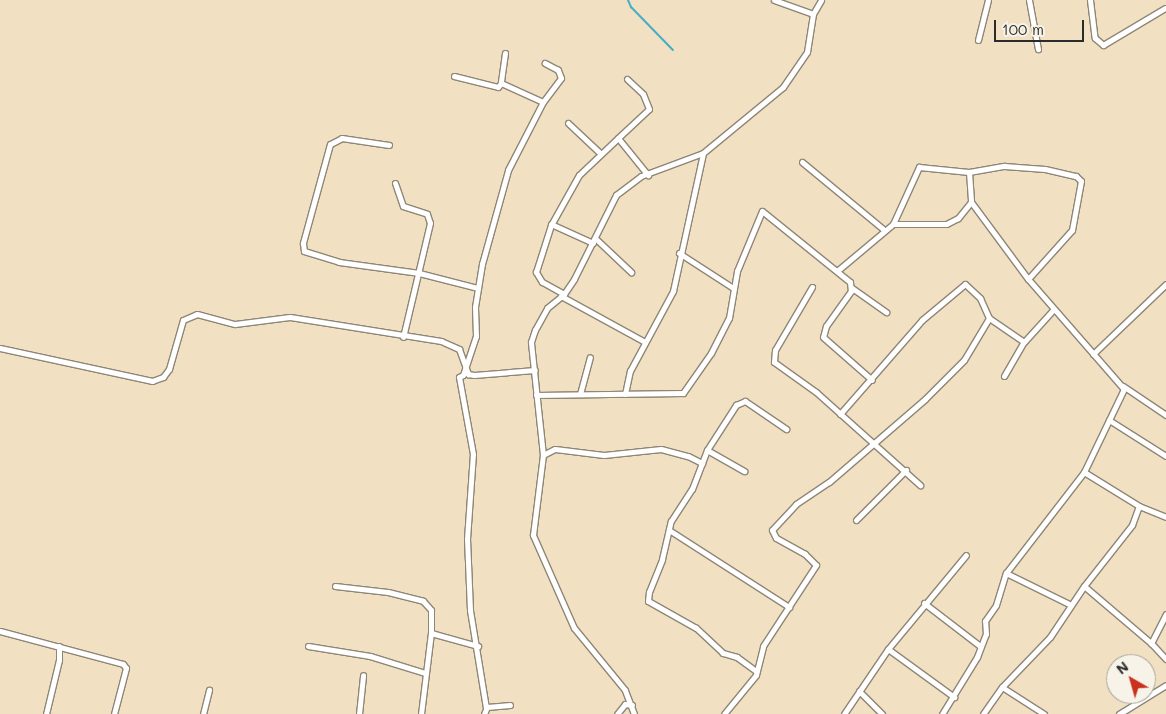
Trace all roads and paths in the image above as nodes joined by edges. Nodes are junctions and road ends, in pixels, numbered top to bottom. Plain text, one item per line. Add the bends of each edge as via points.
1 (774, 0) edge
2 (821, 0) edge
3 (988, 0) edge
4 (1029, 0) edge
5 (1090, 0) edge
6 (1165, 8) edge
7 (813, 14) junction
8 (978, 40) dead end
9 (1038, 48) dead end
10 (505, 53) dead end
11 (545, 63) dead end
12 (454, 76) dead end
13 (627, 79) dead end
14 (501, 83) junction
15 (543, 102) junction
16 (568, 123) dead end
17 (618, 138) junction
18 (389, 145) dead end
19 (600, 153) junction
20 (703, 153) junction
21 (802, 162) dead end
22 (970, 172) junction
23 (648, 174) junction
24 (395, 183) dead end
25 (971, 202) junction
26 (551, 224) junction
27 (893, 224) junction
28 (884, 230) junction
29 (594, 240) junction
30 (679, 253) junction
31 (837, 270) junction
32 (631, 272) dead end
33 (419, 273) junction
34 (1028, 280) junction
35 (1166, 284) edge
36 (812, 287) dead end
37 (478, 288) junction
38 (733, 288) junction
39 (852, 288) junction
40 (562, 295) junction
41 (1053, 310) junction
42 (886, 312) dead end
43 (989, 318) junction
44 (404, 337) junction
45 (645, 342) junction
46 (1024, 342) junction
47 (0, 348) edge
48 (1093, 354) junction
49 (590, 357) dead end
50 (466, 365) junction
51 (535, 370) junction
52 (466, 374) junction
53 (1004, 376) dead end
54 (872, 380) junction
55 (1123, 386) junction
56 (580, 394) junction
57 (625, 394) junction
58 (536, 395) junction
59 (840, 414) junction
60 (1166, 415) edge
61 (1110, 420) junction
62 (786, 429) dead end
63 (874, 446) junction
64 (706, 450) junction
65 (543, 455) junction
66 (1166, 456) edge
67 (702, 463) junction
68 (906, 470) junction
69 (744, 471) dead end
70 (1084, 472) junction
71 (920, 485) dead end
72 (1139, 506) junction
73 (1166, 517) edge
74 (856, 520) dead end
75 (669, 530) junction
76 (966, 555) dead end
77 (1006, 573) junction
78 (335, 586) dead end
79 (1084, 586) junction
80 (924, 603) junction
81 (1071, 606) junction
82 (789, 607) junction
83 (1166, 614) edge
84 (0, 631) edge
85 (431, 633) junction
86 (1151, 643) junction
87 (59, 646) junction
88 (308, 646) dead end
89 (478, 646) junction
90 (980, 646) junction
91 (888, 650) junction
92 (1166, 659) edge
93 (756, 671) junction
94 (425, 673) junction
95 (363, 675) dead end
96 (1166, 685) edge
97 (1002, 687) junction
98 (209, 690) dead end
99 (859, 691) junction
100 (954, 697) junction
101 (632, 704) junction
102 (510, 705) dead end
103 (485, 711) edge
104 (46, 714) edge
105 (114, 714) edge
106 (204, 714) edge
107 (359, 714) edge
108 (421, 714) edge
109 (617, 714) edge
110 (634, 714) edge
111 (724, 714) edge
112 (844, 714) edge
113 (882, 714) edge
114 (942, 714) edge
115 (983, 714) edge
116 (1044, 714) edge
117 (1119, 714) edge

1 - 7 street
2 - 7 street
3 - 8 street
4 - 9 street
5 - 6 street via 1095,38 1103,45
7 - 20 street via 809,46 795,74
10 - 14 street
11 - 15 street via 558,70 561,78
12 - 14 street via 498,88
13 - 17 street via 648,100 649,109
14 - 15 street
15 - 37 street via 508,170
16 - 19 street
17 - 19 street
17 - 23 street
18 - 33 street via 342,138 330,144 302,248 307,254 339,262
19 - 26 street via 579,175
20 - 23 street
20 - 30 street
21 - 28 street
22 - 25 street
22 - 27 street via 920,166
22 - 34 street via 1004,166 1045,170 1079,178 1072,230
23 - 29 street via 616,195
24 - 33 street via 403,206 426,214 430,223
25 - 27 street via 958,218 946,224
25 - 34 street
26 - 29 street
26 - 40 street via 536,272 542,282
27 - 28 street
28 - 31 street
29 - 32 street
29 - 40 street
30 - 38 street
30 - 45 street via 673,291
31 - 38 street via 762,210
31 - 39 street
33 - 37 street
33 - 44 street
34 - 41 street
35 - 48 street
36 - 59 street via 775,350 774,362
37 - 50 street via 476,336
38 - 57 street via 729,318 711,353 682,394
39 - 42 street
39 - 54 street via 826,326 823,337
40 - 45 street
40 - 51 street via 547,308 535,330 531,342
41 - 46 street
41 - 48 street
43 - 46 street
43 - 54 street via 980,298 965,284 922,320
43 - 63 street via 964,360
44 - 47 street via 290,318 236,324 193,314 183,320 169,369 163,377 152,381
44 - 50 street via 453,345 460,349
45 - 57 street via 630,371
46 - 53 street
48 - 55 street
49 - 56 street
50 - 52 street
51 - 52 street
51 - 58 street
52 - 89 street via 459,384 472,454 467,539 470,610
54 - 59 street
55 - 60 street
55 - 61 street
56 - 57 street
56 - 58 street
58 - 65 street
59 - 63 street
61 - 66 street
61 - 70 street
62 - 64 street via 745,401 740,402
63 - 68 street
63 - 82 street via 830,482 796,504 772,530 776,538 816,565
64 - 67 street
64 - 69 street
65 - 67 street via 555,449 604,455 661,449
65 - 101 street via 534,525 538,549 579,637 617,680
67 - 75 street via 692,489 671,521
68 - 71 street
68 - 74 street
70 - 72 street
70 - 77 street
72 - 73 street
72 - 79 street via 1132,525
75 - 82 street
75 - 93 street via 648,602 696,628 723,654 737,657
76 - 80 street
77 - 81 street
77 - 90 street via 996,605 985,622 986,634
78 - 85 street via 388,592 423,602 431,610
79 - 81 street
79 - 86 street
80 - 90 street
80 - 91 street
81 - 97 street via 1050,637
82 - 93 street via 763,646
83 - 86 street
84 - 87 street
85 - 89 street
85 - 94 street
86 - 92 street
87 - 104 street
87 - 105 street via 124,664 126,668
88 - 94 street via 370,656
89 - 103 street
90 - 100 street
91 - 99 street
91 - 100 street
93 - 111 street
94 - 108 street
95 - 107 street
96 - 117 street
97 - 115 street
97 - 116 street
98 - 106 street
99 - 112 street
99 - 113 street
100 - 114 street
101 - 109 street via 625,704
101 - 110 street
102 - 103 street

